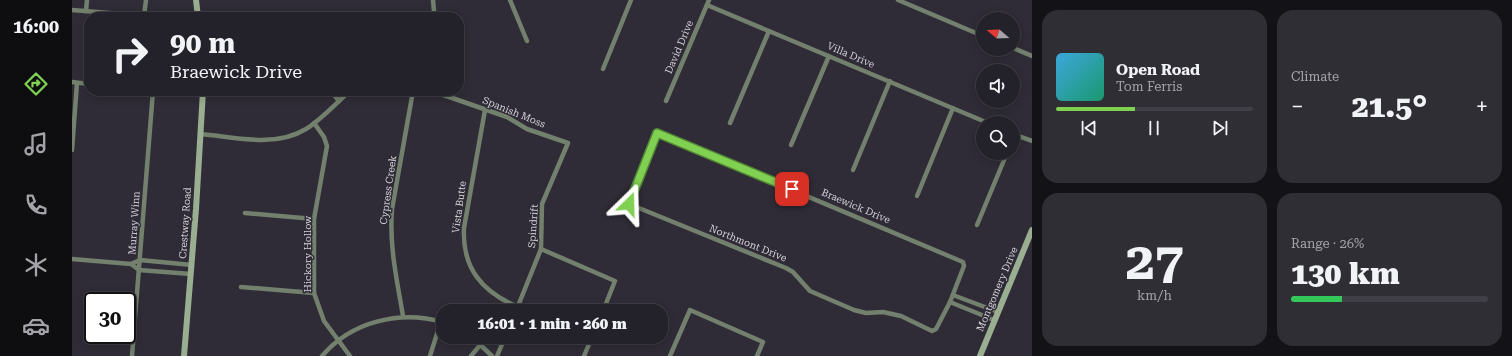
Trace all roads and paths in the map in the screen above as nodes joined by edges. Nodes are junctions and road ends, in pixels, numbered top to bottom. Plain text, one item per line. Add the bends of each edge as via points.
1 (87, 0) edge
2 (146, 0) edge
3 (196, 0) edge
4 (433, 0) edge
5 (510, 0) edge
6 (631, 0) edge
7 (898, 0) edge
8 (708, 2) edge
9 (72, 10) edge
10 (434, 10) dead end
11 (86, 11) junction
12 (98, 12) edge
13 (144, 12) edge
14 (197, 12) edge
15 (769, 31) junction
16 (976, 33) edge
17 (527, 41) dead end
18 (1020, 51) edge
19 (829, 56) junction
20 (1032, 56) edge
21 (604, 69) dead end
22 (890, 81) junction
23 (75, 82) edge
24 (153, 96) edge
25 (203, 96) edge
26 (335, 96) edge
27 (344, 96) edge
28 (413, 96) edge
29 (446, 96) edge
30 (339, 101) junction
31 (666, 101) dead end
32 (953, 108) junction
33 (485, 110) junction
34 (976, 118) edge
35 (314, 122) junction
36 (730, 123) dead end
37 (657, 133) joint
38 (201, 134) junction
39 (1020, 138) edge
40 (1032, 142) edge
41 (568, 143) joint
42 (791, 145) dead end
43 (72, 150) edge
44 (1004, 160) edge
45 (854, 170) dead end
46 (917, 196) dead end
47 (245, 213) dead end
48 (314, 219) junction
49 (977, 225) dead end
50 (1032, 230) edge
51 (542, 249) junction
52 (72, 259) edge
53 (140, 260) junction
54 (131, 264) junction
55 (192, 265) junction
56 (139, 270) junction
57 (191, 274) junction
58 (241, 287) dead end
59 (314, 293) junction
60 (953, 295) junction
61 (950, 302) junction
62 (509, 304) edge
63 (519, 304) edge
64 (606, 304) edge
65 (998, 312) junction
66 (403, 316) junction
67 (436, 320) edge
68 (994, 320) junction
69 (436, 339) edge
70 (338, 341) junction
71 (480, 344) joint
72 (502, 344) edge
73 (589, 344) edge
74 (132, 356) edge
75 (184, 356) edge
76 (322, 356) edge
77 (350, 356) edge
78 (430, 356) edge
79 (471, 356) edge
80 (492, 356) edge
81 (497, 356) edge
82 (584, 356) edge
83 (670, 356) edge
84 (757, 356) edge
85 (980, 356) edge

1 - 11 street
2 - 13 street
3 - 14 main road
4 - 10 street
5 - 17 street
6 - 21 street
7 - 16 street
8 - 15 street, Villa Drive
8 - 31 street, David Drive
9 - 11 street
11 - 12 street
15 - 19 street, Villa Drive
15 - 36 street
18 - 20 street
19 - 22 street, Villa Drive
19 - 42 street
22 - 32 street, Villa Drive
22 - 45 street
23 - 43 street
24 - 53 street, Murray Winn
25 - 38 main road, Crestway Road
26 - 30 street
27 - 30 street
28 - 66 street, Cypress Creek via 391,228 391,246
29 - 33 street, Spanish Moss
30 - 35 street
32 - 34 street, Villa Drive
32 - 46 street
33 - 41 street, Spanish Moss via 507,117 527,129
33 - 62 street, Vista Butte via 464,228 464,243 471,266 484,286
35 - 38 street via 307,129 289,137 270,140
35 - 48 street, Hickory Hollow via 327,146
37 - 60 street, Braewick Drive via 960,260 964,266
37 - 61 street, Northmont Drive via 629,204 786,268 810,291 854,310 901,316 934,331
38 - 55 main road, Crestway Road
39 - 40 street
41 - 51 street, Spindrift via 542,204
44 - 49 street
47 - 48 street
48 - 59 street, Hickory Hollow
50 - 65 main road, Montgomery Drive
51 - 63 street, Spindrift
51 - 64 street via 615,281
52 - 54 street
53 - 54 street
53 - 55 street
53 - 56 street, Murray Winn
54 - 56 street
55 - 57 main road, Crestway Road
56 - 57 street
56 - 74 street, Murray Winn
57 - 75 main road, Crestway Road
58 - 59 street
59 - 70 street, Hickory Hollow via 324,321
60 - 61 street, Braewick Drive
60 - 65 street
61 - 68 street
65 - 68 main road, Montgomery Drive
66 - 67 street
66 - 70 street via 365,325
68 - 85 main road, Montgomery Drive
69 - 78 street
70 - 76 street
70 - 77 street, Hickory Hollow
71 - 79 street
71 - 80 street
72 - 81 street
73 - 82 street
83 - 84 street via 690,310 763,342

